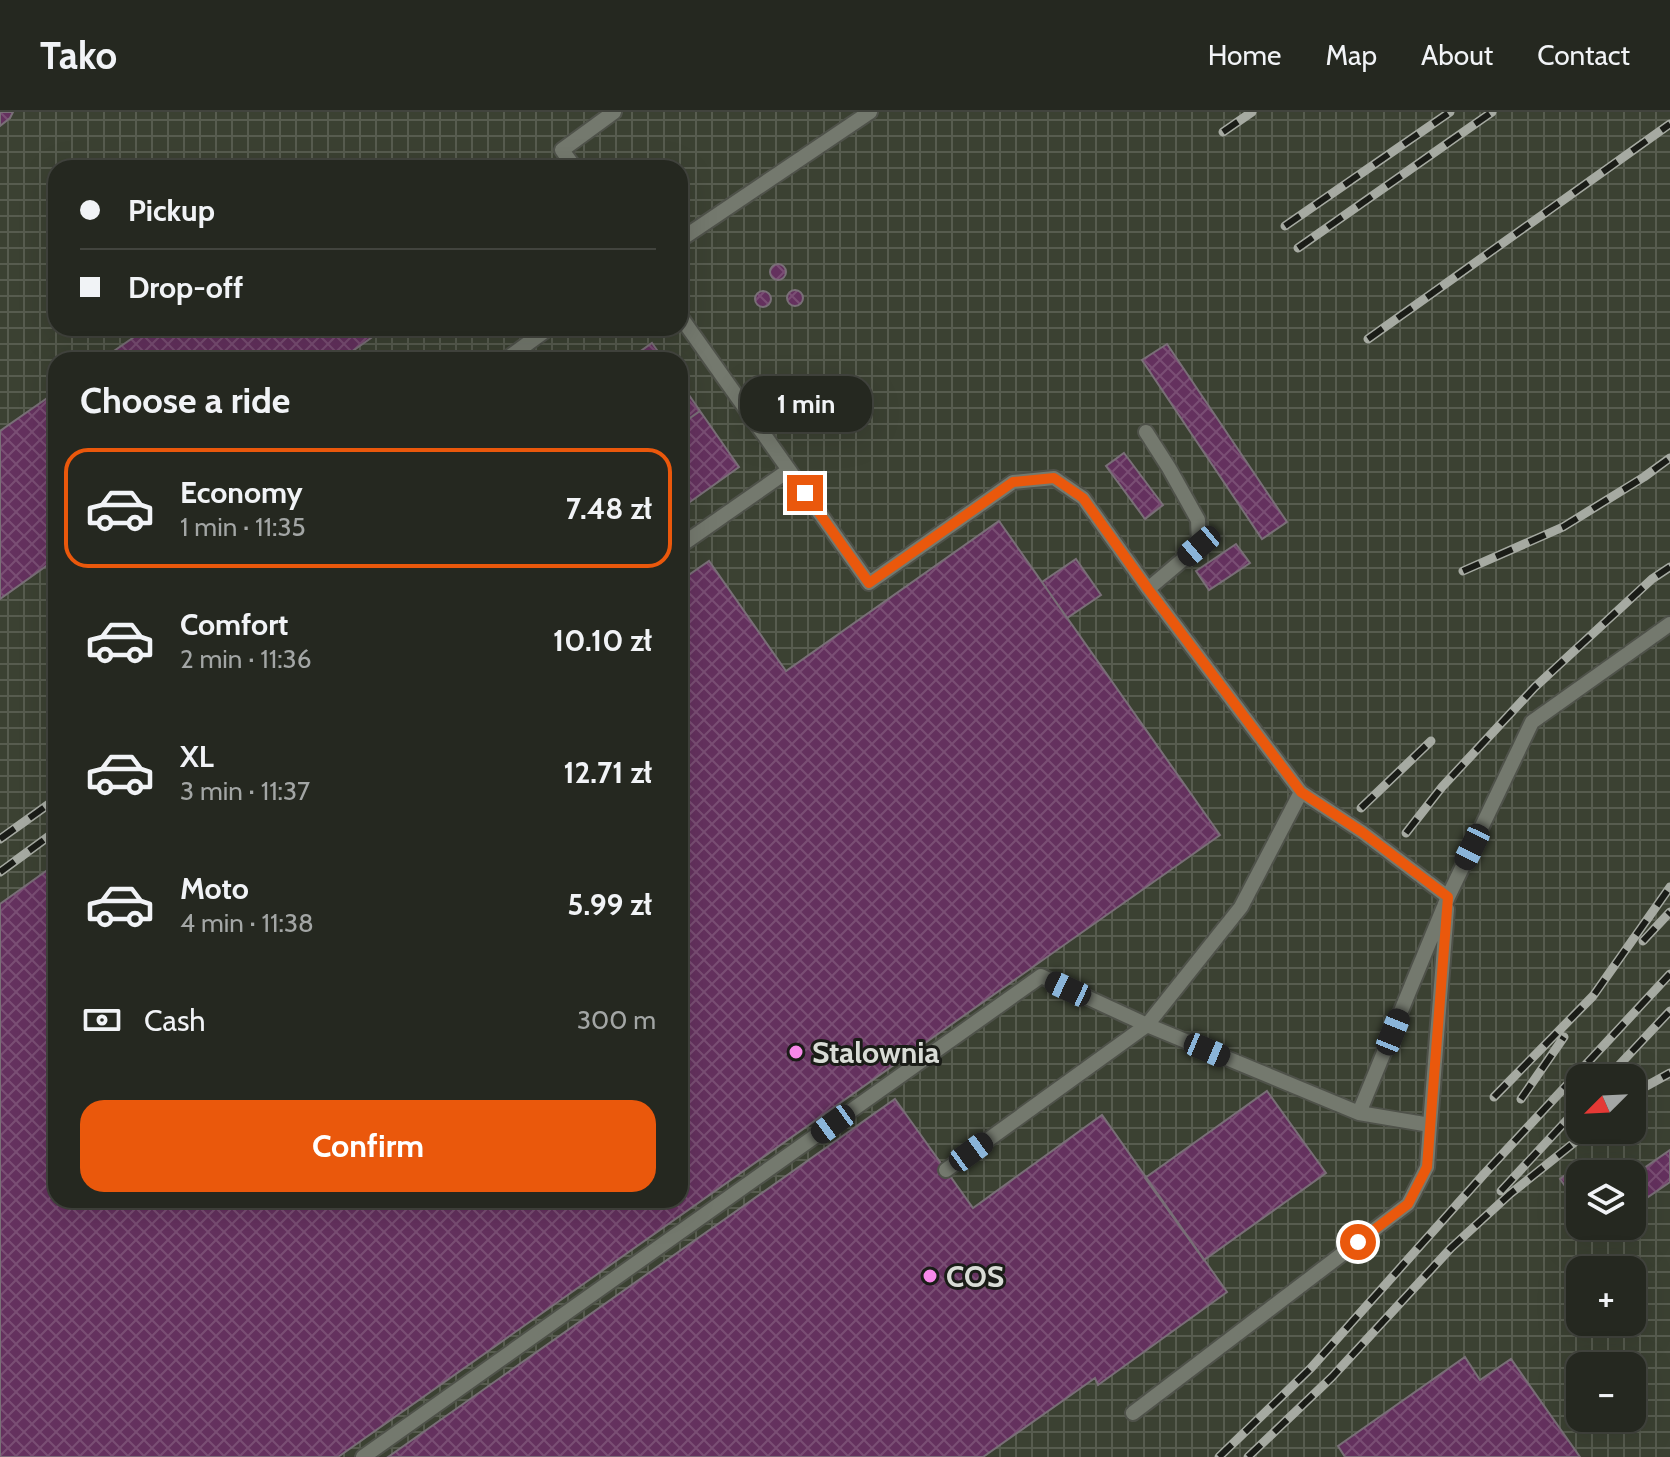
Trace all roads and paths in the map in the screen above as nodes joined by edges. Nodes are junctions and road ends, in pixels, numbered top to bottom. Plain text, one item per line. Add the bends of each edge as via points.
1 (614, 112) edge
2 (870, 112) edge
3 (569, 160) edge
4 (688, 235) edge
5 (688, 327) edge
6 (538, 336) edge
7 (516, 352) edge
8 (1146, 432) dead end
9 (789, 470) junction
10 (688, 540) edge
11 (1148, 589) junction
12 (1670, 624) edge
13 (1301, 792) junction
14 (1448, 897) junction
15 (1147, 1025) junction
16 (1359, 1113) junction
17 (1430, 1125) junction
18 (946, 1170) dead end
19 (1133, 1413) dead end
20 (363, 1457) edge

1 - 3 lane via 562,150
2 - 4 lane
5 - 9 lane
6 - 7 lane
8 - 11 lane via 1198,520 1199,546
9 - 10 lane
9 - 11 lane via 869,583 1013,482 1054,478 1083,498
11 - 13 lane
12 - 14 lane via 1532,722
13 - 14 lane
13 - 15 lane via 1241,907
14 - 16 lane
14 - 17 lane
15 - 16 lane
15 - 18 lane
15 - 20 lane via 1041,976
16 - 17 lane
17 - 19 lane via 1427,1167 1408,1204

